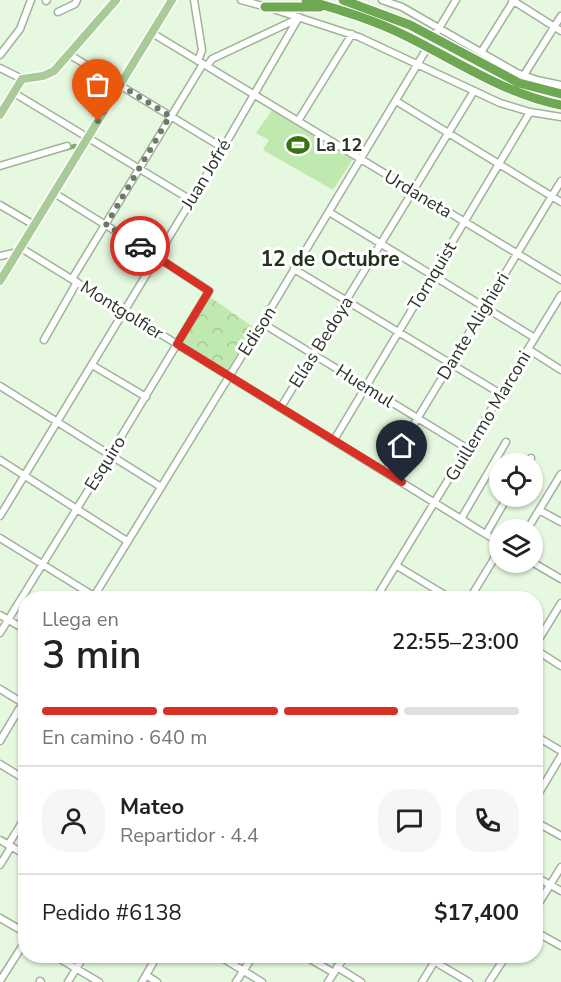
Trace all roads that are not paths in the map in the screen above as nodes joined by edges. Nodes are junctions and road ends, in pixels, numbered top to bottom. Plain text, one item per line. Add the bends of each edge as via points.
1 (31, 0) edge
2 (77, 0) edge
3 (116, 0) edge
4 (172, 0) edge
5 (194, 0) edge
6 (241, 0) edge
7 (306, 0) edge
8 (343, 0) edge
9 (382, 0) edge
10 (456, 0) edge
11 (513, 0) edge
12 (399, 3) edge
13 (265, 7) junction
14 (328, 7) junction
15 (58, 12) dead end
16 (561, 16) edge
17 (299, 17) junction
18 (439, 27) junction
19 (554, 27) junction
20 (561, 31) edge
21 (152, 33) junction
22 (352, 34) junction
23 (433, 37) junction
24 (428, 47) junction
25 (482, 51) junction
26 (0, 55) edge
27 (70, 55) junction
28 (203, 63) junction
29 (418, 63) junction
30 (0, 68) edge
31 (524, 75) junction
32 (22, 79) junction
33 (120, 85) junction
34 (561, 85) edge
35 (474, 91) junction
36 (14, 93) junction
37 (254, 94) junction
38 (561, 94) edge
39 (396, 101) junction
40 (561, 105) edge
41 (530, 112) junction
42 (0, 115) edge
43 (170, 116) junction
44 (561, 117) edge
45 (298, 121) junction
46 (448, 133) junction
47 (87, 138) junction
48 (67, 146) dead end
49 (223, 148) junction
50 (362, 159) junction
51 (500, 165) junction
52 (0, 166) edge
53 (139, 169) junction
54 (561, 181) edge
55 (413, 191) junction
56 (54, 194) junction
57 (552, 196) junction
58 (191, 200) junction
59 (561, 202) edge
60 (0, 204) edge
61 (329, 212) junction
62 (465, 222) junction
63 (34, 225) junction
64 (106, 225) junction
65 (382, 244) junction
66 (19, 250) junction
67 (517, 254) junction
68 (0, 256) edge
69 (157, 257) junction
70 (294, 269) junction
71 (433, 274) junction
72 (74, 280) junction
73 (561, 280) edge
74 (0, 281) edge
75 (561, 295) edge
76 (346, 301) junction
77 (559, 304) edge
78 (484, 306) junction
79 (124, 311) junction
80 (262, 323) junction
81 (398, 333) junction
82 (535, 338) junction
83 (44, 340) dead end
84 (177, 344) junction
85 (528, 349) junction
86 (314, 354) junction
87 (450, 364) junction
88 (92, 365) junction
89 (561, 370) edge
90 (229, 375) junction
91 (366, 386) junction
92 (2, 387) edge
93 (501, 394) junction
94 (0, 396) edge
95 (146, 397) junction
96 (281, 407) junction
97 (417, 418) junction
98 (57, 421) junction
99 (334, 440) junction
100 (506, 442) dead end
101 (468, 449) junction
102 (110, 455) junction
103 (0, 460) edge
104 (385, 472) junction
105 (561, 474) edge
106 (24, 476) junction
107 (161, 487) junction
108 (435, 503) junction
109 (502, 507) edge
110 (76, 509) junction
111 (539, 510) junction
112 (0, 516) edge
113 (461, 519) junction
114 (534, 519) edge
115 (561, 522) edge
116 (486, 534) junction
117 (489, 536) edge
118 (0, 538) edge
119 (127, 541) junction
120 (42, 564) junction
121 (397, 566) junction
122 (489, 567) edge
123 (543, 568) edge
124 (561, 579) edge
125 (26, 591) edge
126 (84, 591) edge
127 (99, 591) edge
128 (381, 591) edge
129 (438, 591) edge
130 (474, 591) edge
131 (561, 603) edge
132 (18, 604) edge
133 (0, 615) edge
134 (8, 620) junction
135 (18, 626) edge
136 (0, 633) edge
137 (543, 633) edge
138 (543, 654) edge
139 (561, 666) edge
140 (0, 689) edge
141 (18, 700) edge
142 (18, 711) edge
143 (543, 740) edge
144 (0, 741) edge
145 (561, 751) edge
146 (561, 756) edge
147 (0, 764) edge
148 (18, 775) edge
149 (543, 786) edge
150 (543, 826) edge
151 (18, 831) edge
152 (561, 836) edge
153 (0, 840) edge
154 (10, 846) junction
155 (18, 850) edge
156 (0, 865) edge
157 (561, 867) edge
158 (543, 881) edge
159 (550, 885) junction
160 (561, 891) edge
161 (543, 896) edge
162 (0, 918) edge
163 (18, 928) edge
164 (543, 936) edge
165 (561, 946) edge
166 (18, 952) edge
167 (67, 963) edge
168 (79, 963) edge
169 (153, 963) edge
170 (231, 963) edge
171 (248, 963) edge
172 (320, 963) edge
173 (340, 963) edge
174 (433, 963) edge
175 (443, 963) edge
176 (501, 963) edge
177 (76, 968) junction
178 (243, 970) junction
179 (335, 970) junction
180 (146, 975) junction
181 (0, 981) edge
182 (68, 982) edge
183 (99, 982) edge
184 (142, 982) edge
185 (157, 982) edge
186 (236, 982) edge
187 (262, 982) edge
188 (328, 982) edge
189 (361, 982) edge
190 (422, 982) edge
191 (469, 982) edge
192 (489, 982) edge

1 - 26 street via 20,29
2 - 15 street
3 - 27 main road
4 - 21 main road
5 - 28 street
6 - 13 street
7 - 14 highway
8 - 23 highway
9 - 12 street
10 - 18 street
11 - 19 street
11 - 25 street
12 - 18 street
13 - 14 highway
13 - 17 street
14 - 24 highway via 392,29
16 - 19 street
17 - 22 street
17 - 28 street
17 - 37 street, Juan Jofré
18 - 23 street
18 - 25 street
19 - 20 street
19 - 31 street
21 - 28 street, Urdaneta
21 - 33 main road
22 - 29 street
22 - 45 street
23 - 24 street, Edison
23 - 38 highway via 519,82
24 - 29 street, Edison
24 - 40 highway via 512,90
25 - 31 street
27 - 32 main road via 50,74
27 - 33 street
28 - 37 street, Urdaneta
28 - 43 street
29 - 35 street
29 - 39 street, Edison
30 - 32 street
31 - 34 street
32 - 36 main road
33 - 43 street
33 - 47 main road
35 - 41 street via 500,104
35 - 46 street, Elías Bedoya
36 - 42 main road
36 - 47 street
37 - 45 street, Urdaneta
37 - 49 street, Juan Jofré
39 - 46 street
39 - 50 street, Edison
41 - 44 street
41 - 51 street, Tornquist
43 - 49 street
43 - 53 street
45 - 50 street, Urdaneta
46 - 51 street
46 - 55 street, Elías Bedoya
47 - 53 street
47 - 56 main road
48 - 52 street
49 - 58 street, Juan Jofré
50 - 55 street, Urdaneta
50 - 61 street, Edison
51 - 57 street
51 - 62 street, Tornquist
53 - 58 street
53 - 64 street
54 - 57 street, Dante Alighieri
55 - 62 street, Urdaneta
55 - 65 street, Elías Bedoya
56 - 63 main road
56 - 64 street
57 - 59 street
57 - 67 street, Dante Alighieri
58 - 69 street, Juan Jofré
60 - 63 street
61 - 65 street
61 - 70 street, Edison
62 - 67 street, Urdaneta
62 - 71 street, Tornquist
63 - 66 main road
64 - 69 street
64 - 72 street
65 - 71 street
65 - 76 street, Elías Bedoya
66 - 68 street
66 - 72 street, Montgolfier
66 - 74 main road
67 - 73 street, Urdaneta
67 - 78 street, Dante Alighieri
69 - 79 street, Juan Jofré
69 - 84 street, Esquiro via 209,291
70 - 76 street
70 - 80 street, Edison
71 - 78 street
71 - 81 street, Tornquist
72 - 79 street, Montgolfier
72 - 83 street
75 - 77 street, Guillermo Marconi
76 - 81 street
76 - 86 street, Elías Bedoya
77 - 82 street, Guillermo Marconi
78 - 82 street
78 - 87 street, Dante Alighieri
79 - 84 street, Montgolfier
79 - 88 street, Juan Jofré
80 - 86 street, Huemul
80 - 90 street, Edison
81 - 87 street
81 - 91 street, Tornquist
82 - 85 street, Guillermo Marconi
84 - 90 street, Montgolfier
84 - 95 street, Esquiro
85 - 89 street
85 - 93 street, Guillermo Marconi
86 - 91 street, Huemul
86 - 96 street, Elías Bedoya
87 - 93 street
87 - 97 street, Dante Alighieri
88 - 95 street
88 - 98 street, Juan Jofré
90 - 96 street, Montgolfier
90 - 107 street, Edison
91 - 97 street, Huemul
91 - 99 street, Tornquist
92 - 94 street
92 - 98 street
93 - 101 street, Guillermo Marconi
95 - 102 street, Esquiro
96 - 99 street, Montgolfier
97 - 101 street, Huemul
97 - 104 street, Dante Alighieri
98 - 102 street
98 - 106 street, Juan Jofré
99 - 104 street, Montgolfier
100 - 113 street
101 - 108 street, Guillermo Marconi
102 - 107 street
102 - 110 street, Esquiro
103 - 106 street
104 - 108 street, Montgolfier
105 - 111 street
106 - 110 street
106 - 112 street, Juan Jofré
107 - 119 street, Edison
108 - 113 street, Montgolfier
108 - 121 street, Guillermo Marconi
109 - 116 street
110 - 119 street
110 - 120 street, Esquiro
111 - 114 street
111 - 115 street
113 - 116 street, Montgolfier
116 - 117 street, Montgolfier
118 - 120 street
119 - 127 street, Edison
120 - 125 street, Esquiro
120 - 126 street
121 - 128 street, Guillermo Marconi
121 - 129 street
122 - 130 street
123 - 124 street
131 - 137 street
132 - 134 street, Esquiro
133 - 134 street
134 - 135 street
134 - 136 street, Esquiro
138 - 139 street
140 - 141 street
142 - 144 street
143 - 145 street
146 - 149 street
147 - 148 street
150 - 152 street
151 - 154 street
153 - 154 street
154 - 155 street
154 - 156 street
157 - 159 street
158 - 159 street
159 - 160 street
159 - 161 street
162 - 163 street
164 - 165 street
166 - 181 street
167 - 177 street
168 - 177 street
169 - 180 street
170 - 178 street
171 - 178 street
172 - 179 street
173 - 179 street
174 - 190 street
175 - 191 street
176 - 192 street
177 - 182 street
177 - 183 street
178 - 186 street
178 - 187 street
179 - 188 street
179 - 189 street
180 - 184 street
180 - 185 street

